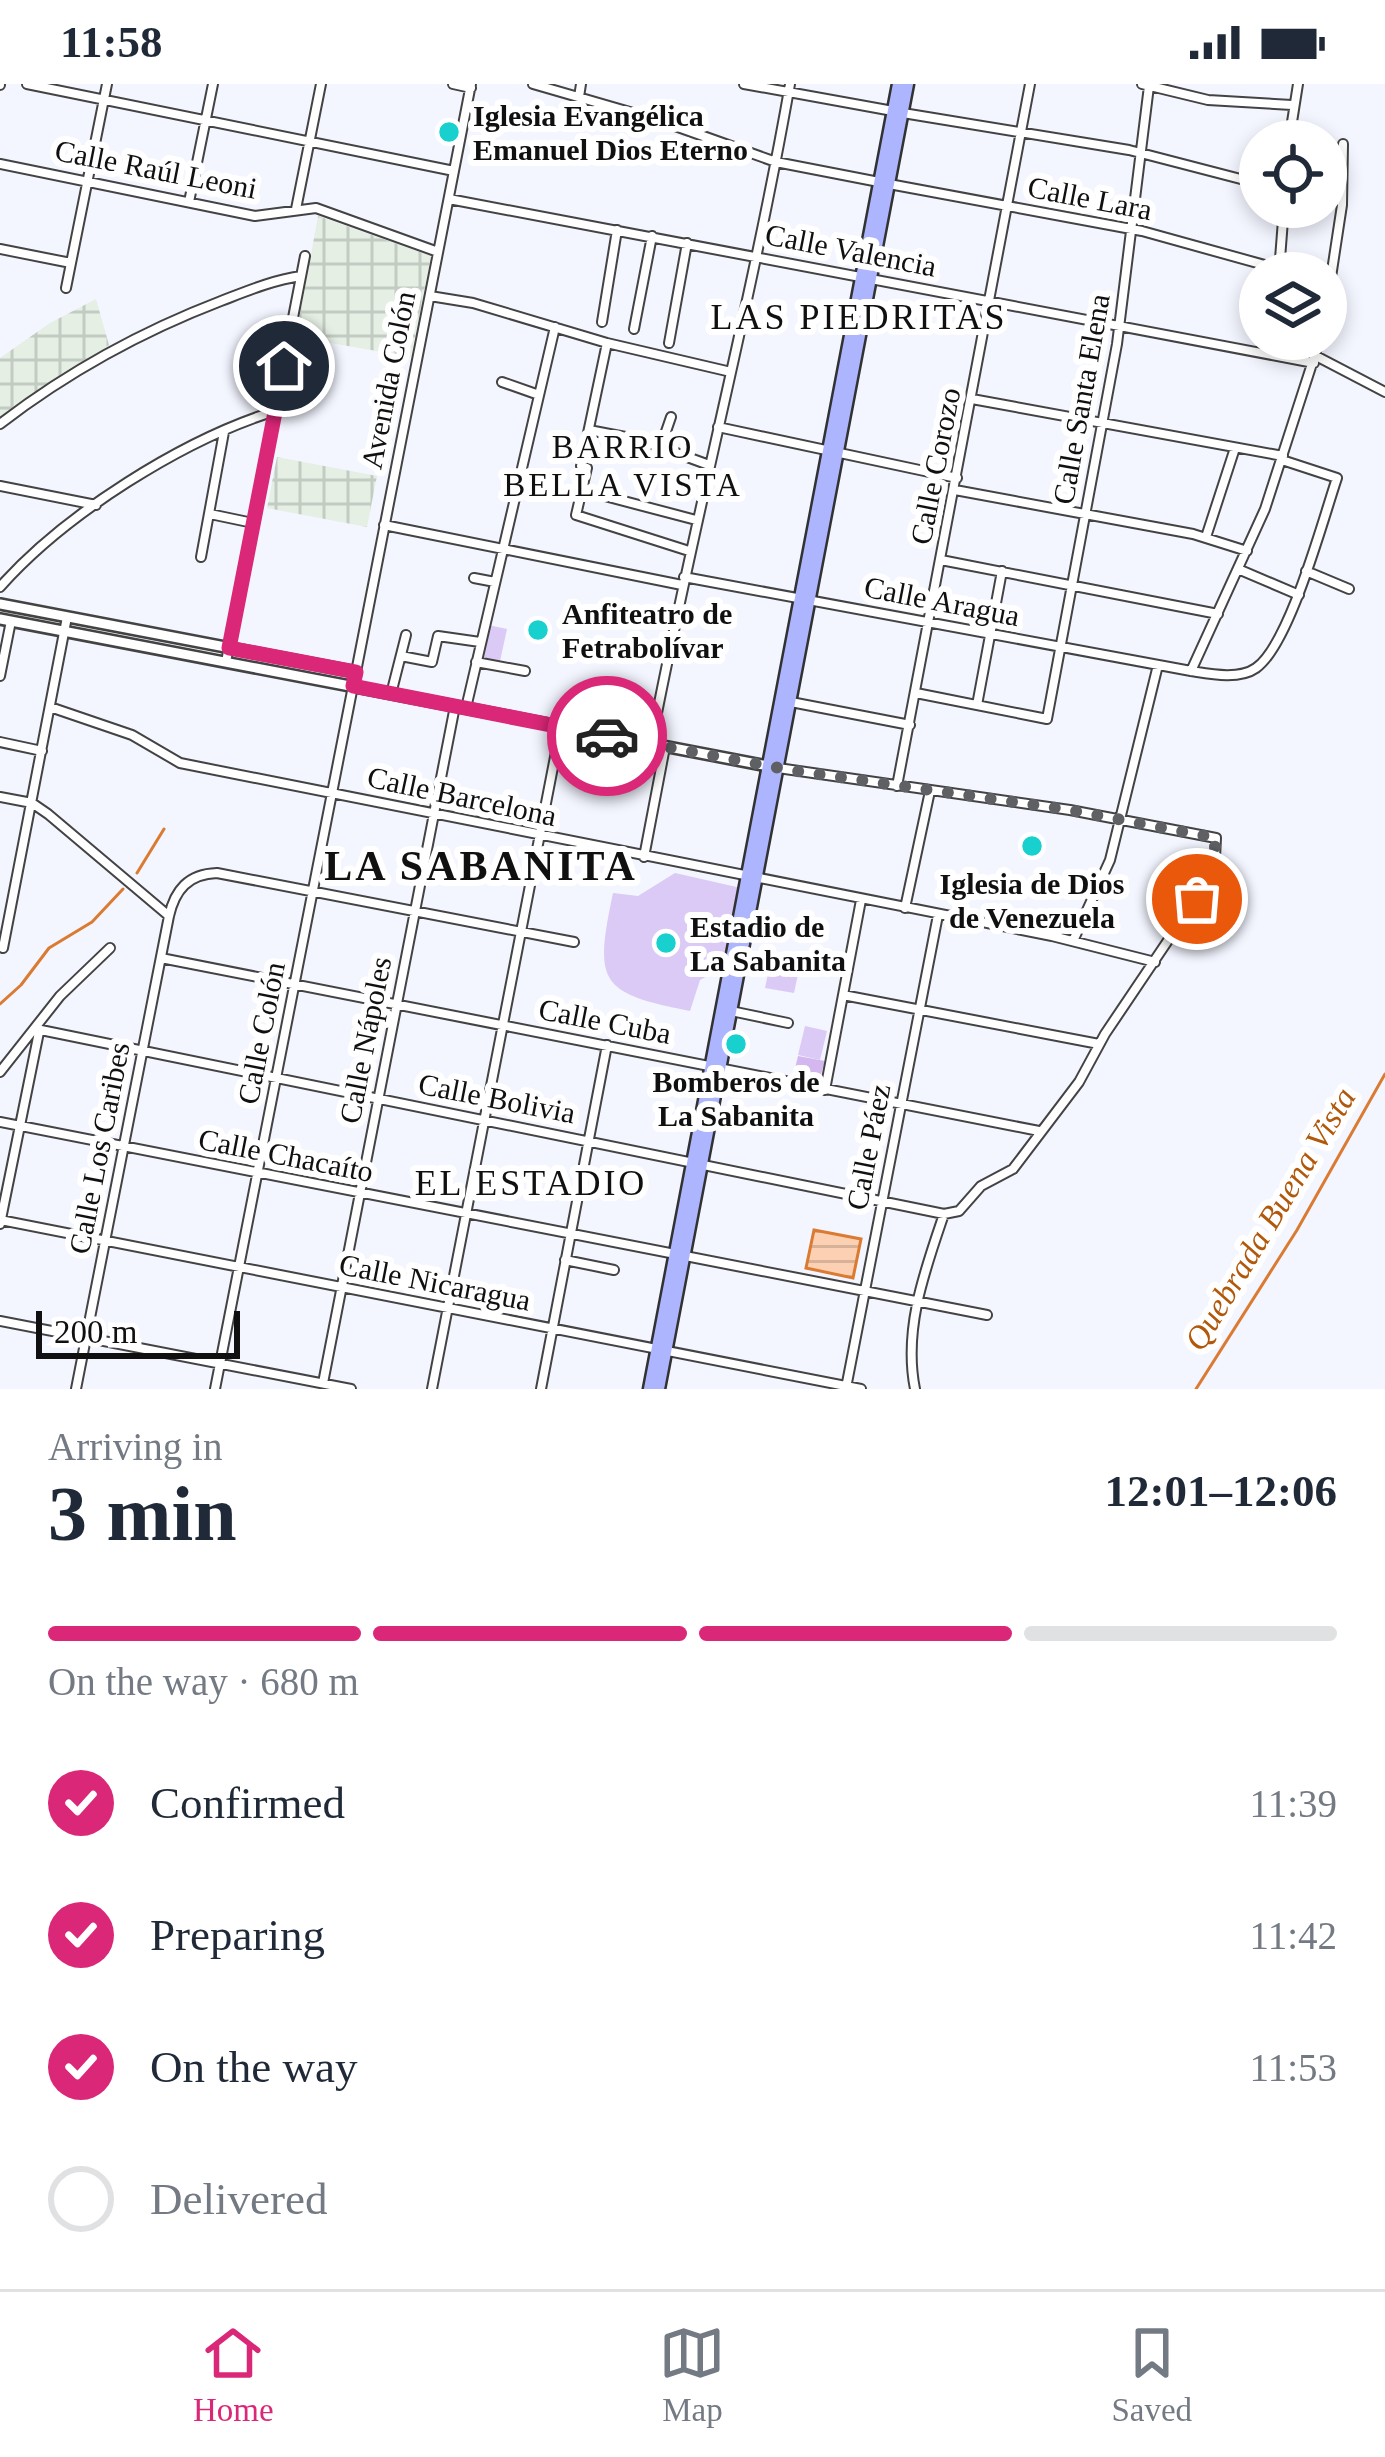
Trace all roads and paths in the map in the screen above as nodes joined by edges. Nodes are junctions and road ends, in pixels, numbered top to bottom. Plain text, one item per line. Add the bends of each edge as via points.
1 (27, 84) edge
2 (107, 84) edge
3 (213, 84) edge
4 (321, 84) edge
5 (453, 84) edge
6 (532, 84) edge
7 (581, 84) edge
8 (744, 84) edge
9 (898, 84) edge
10 (908, 84) edge
11 (1030, 84) edge
12 (1298, 84) edge
13 (1146, 85) edge
14 (471, 86) edge
15 (789, 88) edge
16 (579, 97) junction
17 (104, 100) junction
18 (1292, 105) junction
19 (898, 112) junction
20 (206, 120) junction
21 (1291, 120) edge
22 (1021, 134) junction
23 (309, 141) junction
24 (1140, 152) junction
25 (776, 162) junction
26 (0, 164) edge
27 (454, 171) junction
28 (1239, 178) edge
29 (88, 181) junction
30 (885, 183) junction
31 (449, 199) junction
32 (189, 202) junction
33 (1009, 206) junction
34 (296, 209) junction
35 (1132, 229) junction
36 (617, 230) junction
37 (652, 236) junction
38 (687, 243) junction
39 (0, 249) edge
40 (438, 252) junction
41 (305, 256) dead end
42 (757, 256) junction
43 (1239, 260) edge
44 (71, 263) junction
45 (301, 276) junction
46 (866, 278) junction
47 (66, 288) dead end
48 (430, 296) junction
49 (990, 302) junction
50 (602, 322) dead end
51 (555, 327) junction
52 (1119, 327) junction
53 (634, 329) dead end
54 (608, 343) junction
55 (669, 343) dead end
56 (1239, 349) edge
57 (1314, 360) edge
58 (1316, 360) edge
59 (731, 372) junction
60 (502, 382) dead end
61 (1385, 392) edge
62 (539, 395) junction
63 (972, 399) junction
64 (275, 411) junction
65 (671, 417) dead end
66 (1103, 422) junction
67 (0, 424) edge
68 (718, 427) junction
69 (589, 430) junction
70 (225, 431) junction
71 (661, 446) junction
72 (1235, 448) junction
73 (833, 453) junction
74 (1283, 458) junction
75 (709, 465) junction
76 (957, 478) junction
77 (0, 486) edge
78 (582, 490) junction
79 (954, 490) junction
80 (97, 505) junction
81 (210, 514) junction
82 (1086, 514) junction
83 (696, 520) junction
84 (254, 523) junction
85 (384, 525) junction
86 (1206, 538) junction
87 (503, 547) junction
88 (1247, 550) junction
89 (689, 551) junction
90 (201, 557) dead end
91 (941, 560) junction
92 (1238, 569) junction
93 (1002, 571) junction
94 (1306, 571) junction
95 (474, 578) dead end
96 (683, 581) junction
97 (494, 582) junction
98 (1072, 584) junction
99 (0, 587) edge
100 (1349, 589) dead end
101 (1299, 595) junction
102 (805, 599) junction
103 (0, 604) edge
104 (1218, 614) junction
105 (67, 617) junction
106 (5, 620) edge
107 (929, 623) junction
108 (64, 632) junction
109 (991, 634) junction
110 (406, 635) dead end
111 (480, 642) junction
112 (1060, 647) junction
113 (229, 648) junction
114 (401, 656) junction
115 (226, 662) junction
116 (476, 662) junction
117 (1158, 665) junction
118 (525, 671) dead end
119 (1191, 671) junction
120 (356, 672) junction
121 (0, 676) edge
122 (353, 686) junction
123 (916, 693) junction
124 (391, 694) junction
125 (790, 702) junction
126 (977, 705) junction
127 (50, 706) junction
128 (460, 707) junction
129 (910, 725) junction
130 (561, 726) junction
131 (0, 742) edge
132 (651, 744) junction
133 (664, 747) junction
134 (42, 751) junction
135 (773, 767) junction
136 (897, 786) junction
137 (930, 790) junction
138 (332, 793) junction
139 (0, 797) edge
140 (32, 803) junction
141 (434, 814) junction
142 (1121, 818) junction
143 (540, 836) junction
144 (644, 858) junction
145 (751, 879) junction
146 (313, 891) junction
147 (861, 900) junction
148 (905, 908) junction
149 (415, 911) junction
150 (938, 915) junction
151 (169, 916) junction
152 (521, 932) junction
153 (1073, 941) junction
154 (574, 942) dead end
155 (3, 948) edge
156 (110, 948) dead end
157 (161, 958) junction
158 (1155, 962) junction
159 (295, 985) junction
160 (843, 995) junction
161 (397, 1005) junction
162 (919, 1010) junction
163 (731, 1011) junction
164 (788, 1023) dead end
165 (503, 1025) junction
166 (38, 1030) junction
167 (1099, 1044) junction
168 (607, 1045) junction
169 (142, 1052) junction
170 (715, 1068) junction
171 (0, 1072) edge
172 (276, 1079) junction
173 (825, 1090) junction
174 (378, 1099) junction
175 (901, 1105) junction
176 (484, 1120) junction
177 (0, 1122) edge
178 (20, 1126) junction
179 (1040, 1130) junction
180 (589, 1141) junction
181 (123, 1148) junction
182 (697, 1163) junction
183 (258, 1173) junction
184 (360, 1193) junction
185 (883, 1199) junction
186 (466, 1214) junction
187 (944, 1214) junction
188 (0, 1222) edge
189 (570, 1234) junction
190 (104, 1241) junction
191 (679, 1256) junction
192 (566, 1261) junction
193 (239, 1268) junction
194 (614, 1270) dead end
195 (341, 1288) junction
196 (864, 1292) junction
197 (917, 1303) junction
198 (448, 1308) junction
199 (987, 1315) dead end
200 (0, 1322) edge
201 (552, 1329) junction
202 (86, 1336) junction
203 (661, 1352) junction
204 (220, 1363) junction
205 (323, 1383) junction
206 (308, 1385) edge
207 (846, 1388) edge
208 (76, 1389) edge
209 (215, 1389) edge
210 (352, 1389) edge
211 (432, 1389) edge
212 (541, 1389) edge
213 (649, 1389) edge
214 (659, 1389) edge
215 (861, 1389) edge
216 (915, 1389) edge

1 - 17 street
2 - 17 street
3 - 20 street
4 - 23 street
5 - 14 street
6 - 16 street, Calle Lara
7 - 16 street
8 - 15 street
9 - 19 main road
10 - 19 main road
11 - 22 street, Calle Corozo
12 - 18 street
13 - 18 street via 1208,100
13 - 24 street, Calle Santa Elena
14 - 27 street, Avenida Colón
15 - 19 street
15 - 25 street
16 - 25 street, Calle Lara
17 - 20 street
17 - 29 street
18 - 21 street
19 - 22 street
19 - 30 main road
20 - 23 street
20 - 32 street
22 - 24 street
22 - 33 street, Calle Corozo
23 - 27 street
23 - 34 street
24 - 28 street
24 - 35 street, Calle Santa Elena
25 - 30 street, Calle Lara
25 - 42 street
26 - 29 street, Calle Raúl Leoni
27 - 31 street, Avenida Colón
29 - 32 street, Calle Raúl Leoni
29 - 44 street
30 - 33 street, Calle Lara
30 - 46 main road
31 - 36 street, Calle Valencia
31 - 40 street, Avenida Colón
32 - 34 street, Calle Raúl Leoni via 255,216
33 - 35 street, Calle Lara
33 - 49 street, Calle Corozo
34 - 40 street, Calle Raúl Leoni via 324,210
35 - 43 street, Calle Lara
35 - 52 street, Calle Santa Elena
36 - 37 street, Calle Valencia
36 - 50 street
37 - 38 street, Calle Valencia
37 - 53 street
38 - 42 street, Calle Valencia
38 - 55 street
39 - 44 street
40 - 48 street, Avenida Colón
41 - 45 street
42 - 46 street, Calle Valencia
42 - 59 street
44 - 47 street
45 - 64 street
45 - 67 street via 162,324 85,364
46 - 49 street, Calle Valencia
46 - 73 main road
48 - 51 street
48 - 85 street, Avenida Colón
49 - 52 street, Calle Valencia
49 - 63 street, Calle Corozo
51 - 54 street
51 - 62 street, Calle Nápoles
52 - 56 street, Calle Valencia
52 - 66 street, Calle Santa Elena
54 - 59 street
54 - 69 street
57 - 74 street
58 - 61 street, Calle Valencia
59 - 68 street
60 - 62 street
62 - 87 street, Calle Nápoles
63 - 66 street
63 - 76 street, Calle Corozo
64 - 70 street
64 - 84 street
65 - 71 street
66 - 72 street
66 - 82 street, Calle Santa Elena
68 - 73 street
68 - 75 street
69 - 71 street
69 - 78 street
70 - 80 street
70 - 81 street
71 - 75 street
72 - 74 street
72 - 86 street
73 - 76 street
73 - 102 main road
74 - 88 street
74 - 94 street via 1337,478
75 - 83 street
76 - 79 street, Calle Corozo
77 - 80 street
78 - 83 street
78 - 89 street via 576,515
79 - 82 street
79 - 91 street, Calle Corozo
80 - 99 street
81 - 84 street
81 - 90 street
82 - 86 street
82 - 98 street, Calle Santa Elena
83 - 89 street
84 - 113 street
85 - 87 street, Calle Aragua
85 - 120 street, Avenida Colón
86 - 88 street
87 - 96 street, Calle Aragua
87 - 97 street, Calle Nápoles
88 - 92 street
89 - 96 street
91 - 93 street
91 - 107 street, Calle Corozo
92 - 101 street
92 - 104 street
93 - 98 street
93 - 109 street
94 - 100 street
94 - 101 street
95 - 97 street
96 - 102 street, Calle Aragua
96 - 132 street
97 - 111 street, Calle Nápoles
98 - 104 street
98 - 112 street, Calle Santa Elena
101 - 119 street, Calle Aragua via 1257,667
102 - 107 street, Calle Aragua
102 - 125 main road
102 - 135 main road
103 - 105 street
104 - 119 street
105 - 108 street
105 - 113 street
106 - 108 street
106 - 121 street
107 - 109 street, Calle Aragua
107 - 123 street, Calle Corozo
108 - 115 street
108 - 127 street
109 - 112 street, Calle Aragua
109 - 126 street
110 - 114 street
111 - 114 street via 438,636 432,662
111 - 116 street, Calle Nápoles
112 - 117 street, Calle Aragua
112 - 126 street, Calle Santa Elena via 1047,719
113 - 115 street
113 - 120 street
114 - 124 street
115 - 122 street
116 - 118 street
116 - 128 street, Calle Nápoles
117 - 119 street, Calle Aragua
117 - 142 street
120 - 122 street, Avenida Colón
122 - 124 street
122 - 138 street, Calle Colón
123 - 126 street
123 - 129 street, Calle Corozo
124 - 128 street
125 - 129 street
125 - 135 main road
127 - 134 street
127 - 138 street, Calle Barcelona via 133,735 180,764
128 - 130 street
128 - 141 street, Calle Nápoles
129 - 136 street, Calle Corozo
130 - 132 street
130 - 143 street
131 - 134 street
132 - 133 street
133 - 135 street
133 - 144 street
134 - 140 street
135 - 136 street
135 - 145 main road
136 - 137 street
137 - 142 street
137 - 148 street
138 - 141 street, Calle Barcelona
138 - 146 street, Calle Colón
139 - 140 street
140 - 151 street
140 - 155 street
141 - 143 street, Calle Barcelona
141 - 149 street, Calle Nápoles
142 - 153 street
142 - 158 street via 1216,838 1209,877
143 - 144 street, Calle Barcelona
143 - 152 street
144 - 145 street, Calle Barcelona
145 - 147 street, Calle Barcelona
145 - 163 main road
145 - 170 main road
146 - 149 street
146 - 151 street via 201,874 176,892
146 - 159 street, Calle Colón
147 - 148 street, Calle Barcelona
147 - 160 street
148 - 150 street, Calle Barcelona
149 - 152 street
149 - 161 street, Calle Nápoles
150 - 153 street, Calle Barcelona
150 - 162 street, Calle Páez
151 - 157 street, Calle Los Caribes
152 - 154 street
152 - 165 street
153 - 158 street, Calle Barcelona
156 - 166 street
157 - 159 street, Calle Cuba
157 - 169 street, Calle Los Caribes
158 - 167 street
159 - 161 street, Calle Cuba
159 - 172 street, Calle Colón
160 - 162 street
160 - 173 street
161 - 165 street, Calle Cuba
161 - 174 street, Calle Nápoles
162 - 167 street
162 - 175 street, Calle Páez
163 - 164 street
163 - 170 main road
165 - 168 street, Calle Cuba
165 - 176 street
166 - 169 street, Calle Bolivia
166 - 171 street
166 - 178 street
167 - 179 street
168 - 170 street, Calle Cuba
168 - 180 street
169 - 172 street, Calle Bolivia
169 - 181 street, Calle Los Caribes
170 - 173 street, Calle Cuba
170 - 182 main road
172 - 174 street, Calle Bolivia
172 - 183 street, Calle Colón
173 - 175 street, Calle Cuba
174 - 176 street, Calle Bolivia
174 - 184 street, Calle Nápoles
175 - 179 street, Calle Cuba
175 - 185 street, Calle Páez
176 - 180 street, Calle Bolivia
176 - 186 street
177 - 178 street, Calle Chacaíto
178 - 181 street, Calle Chacaíto
178 - 188 street
179 - 187 street via 1010,1172
180 - 182 street, Calle Bolivia
180 - 189 street
181 - 183 street, Calle Chacaíto
181 - 190 street, Calle Los Caribes
182 - 185 street, Calle Bolivia
182 - 191 main road
183 - 184 street, Calle Chacaíto
183 - 193 street, Calle Colón
184 - 186 street, Calle Chacaíto
184 - 195 street, Calle Nápoles
185 - 187 street, Calle Bolivia
185 - 196 street, Calle Páez
186 - 189 street, Calle Chacaíto
186 - 198 street
187 - 197 street
188 - 190 street, Calle Nicaragua
189 - 191 street, Calle Chacaíto
189 - 192 street
190 - 193 street, Calle Nicaragua
190 - 202 street, Calle Los Caribes
191 - 196 street, Calle Chacaíto
191 - 203 main road
192 - 194 street
192 - 201 street
193 - 195 street, Calle Nicaragua
193 - 204 street, Calle Colón
195 - 198 street, Calle Nicaragua
195 - 205 street, Calle Nápoles
196 - 197 street, Calle Chacaíto
196 - 207 street, Calle Páez
197 - 199 street, Calle Chacaíto
197 - 216 street
198 - 201 street, Calle Nicaragua
198 - 211 street
200 - 202 street
201 - 203 street, Calle Nicaragua
201 - 212 street
202 - 204 street
202 - 208 street, Calle Los Caribes
203 - 207 street, Calle Nicaragua
203 - 213 main road
203 - 214 main road
204 - 206 street
204 - 209 street, Calle Colón
205 - 206 street
205 - 210 street
207 - 215 street, Calle Nicaragua

